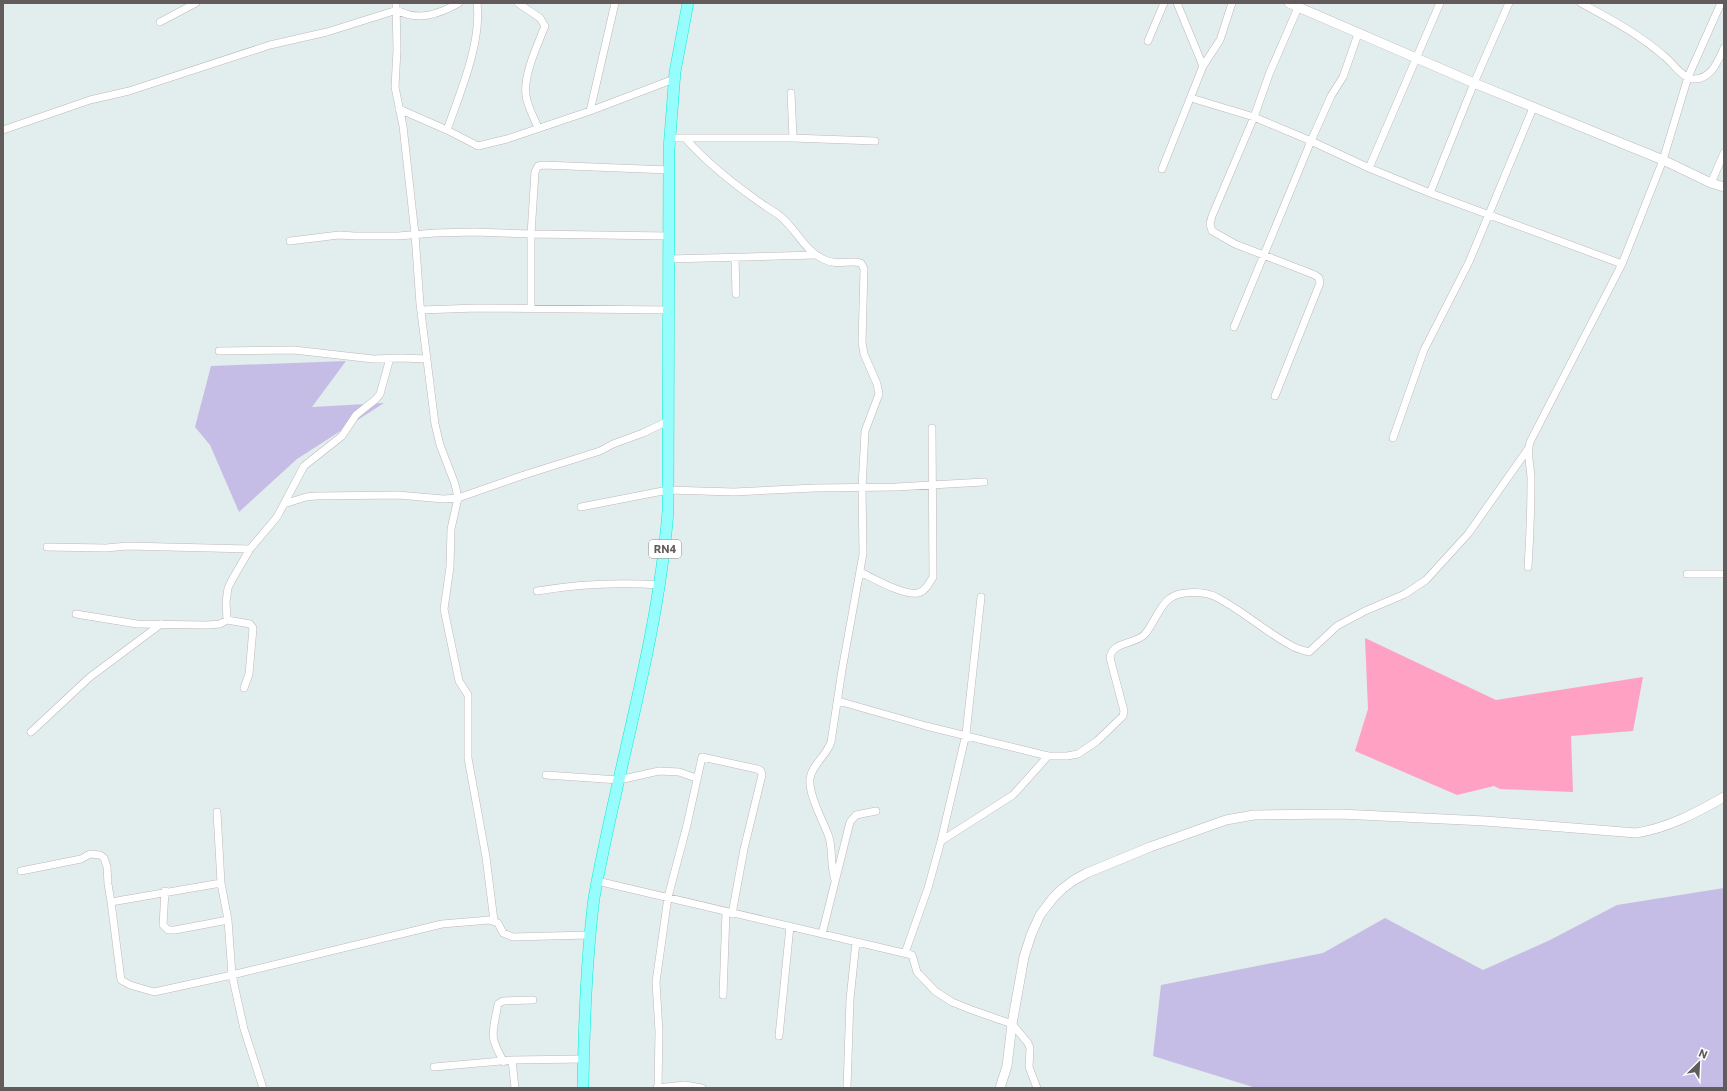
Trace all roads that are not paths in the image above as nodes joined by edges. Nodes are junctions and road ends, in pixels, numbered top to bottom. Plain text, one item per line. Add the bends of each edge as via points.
1 (196, 3) edge
2 (459, 3) edge
3 (477, 3) edge
4 (518, 3) edge
5 (615, 3) edge
6 (688, 3) edge
7 (1164, 3) edge
8 (1177, 3) edge
9 (1232, 3) edge
10 (1289, 3) edge
11 (1440, 3) edge
12 (1509, 3) edge
13 (1581, 3) edge
14 (1721, 3) edge
15 (1299, 5) edge
16 (397, 7) edge
17 (160, 22) dead end
18 (1358, 34) junction
19 (1148, 41) dead end
20 (1724, 48) edge
21 (1417, 58) junction
22 (1203, 66) junction
23 (1688, 77) junction
24 (674, 80) junction
25 (1474, 83) junction
26 (791, 93) dead end
27 (1191, 98) junction
28 (1533, 108) junction
29 (399, 109) junction
30 (590, 111) junction
31 (1254, 118) junction
32 (538, 128) junction
33 (3, 130) edge
34 (447, 130) junction
35 (670, 138) junction
36 (793, 138) junction
37 (686, 139) junction
38 (875, 140) dead end
39 (1312, 141) junction
40 (1724, 153) edge
41 (1663, 160) junction
42 (1162, 168) dead end
43 (1369, 168) junction
44 (669, 170) junction
45 (1711, 183) junction
46 (1724, 187) edge
47 (1430, 193) junction
48 (1489, 215) junction
49 (415, 234) junction
50 (531, 234) junction
51 (669, 236) junction
52 (290, 241) dead end
53 (814, 255) junction
54 (1264, 255) junction
55 (735, 258) junction
56 (669, 259) junction
57 (1622, 264) junction
58 (736, 294) dead end
59 (530, 309) junction
60 (421, 310) junction
61 (669, 310) junction
62 (1234, 327) dead end
63 (219, 351) dead end
64 (390, 358) junction
65 (427, 359) junction
66 (1275, 396) dead end
67 (668, 421) junction
68 (932, 428) dead end
69 (1393, 438) dead end
70 (1528, 449) junction
71 (984, 482) dead end
72 (934, 485) junction
73 (862, 488) junction
74 (668, 490) junction
75 (458, 498) junction
76 (284, 504) junction
77 (581, 507) dead end
78 (47, 547) dead end
79 (250, 549) junction
80 (1528, 567) dead end
81 (860, 572) junction
82 (1686, 574) dead end
83 (1724, 574) edge
84 (660, 585) junction
85 (537, 591) dead end
86 (981, 598) dead end
87 (76, 614) dead end
88 (227, 620) junction
89 (161, 624) junction
90 (244, 688) dead end
91 (838, 701) junction
92 (31, 732) dead end
93 (966, 734) junction
94 (1048, 756) junction
95 (546, 775) dead end
96 (696, 778) junction
97 (619, 780) junction
98 (1724, 797) edge
99 (876, 811) dead end
100 (217, 812) dead end
101 (941, 841) junction
102 (21, 871) dead end
103 (835, 880) junction
104 (597, 881) junction
105 (221, 883) junction
106 (165, 892) junction
107 (668, 897) junction
108 (111, 902) junction
109 (729, 913) junction
110 (228, 920) junction
111 (494, 921) junction
112 (790, 926) junction
113 (822, 934) junction
114 (589, 935) junction
115 (856, 942) junction
116 (905, 953) junction
117 (232, 975) junction
118 (723, 996) dead end
119 (533, 1000) dead end
120 (1012, 1024) junction
121 (779, 1036) dead end
122 (584, 1059) junction
123 (512, 1060) junction
124 (504, 1062) junction
125 (434, 1067) dead end
126 (264, 1088) edge
127 (514, 1088) edge
128 (584, 1088) edge
129 (658, 1088) edge
130 (702, 1088) edge
131 (847, 1088) edge
132 (1000, 1088) edge
133 (1037, 1088) edge

1 - 17 street
2 - 16 street via 449,9 417,17 405,15
3 - 34 street via 478,32
4 - 32 street via 540,18 545,26 531,62 525,95
5 - 30 street
6 - 24 highway, RN4
7 - 19 street
8 - 22 street
9 - 22 street via 1220,40
10 - 15 street
11 - 21 street
12 - 25 street
13 - 23 street via 1647,41
14 - 23 street
15 - 18 street
15 - 31 street via 1270,72
16 - 29 street via 395,86
16 - 33 street via 327,32 270,46 129,91 90,100
18 - 21 street
18 - 39 street
20 - 23 street via 1712,70 1703,77
21 - 25 street
21 - 43 street
22 - 27 street
23 - 41 street
24 - 30 street
24 - 35 highway, RN4
25 - 28 street
25 - 47 street
26 - 36 street
27 - 31 street
27 - 42 street
28 - 41 street
28 - 48 street
29 - 34 street
29 - 49 street
30 - 32 street
31 - 39 street
31 - 54 street via 1210,224 1216,234
32 - 34 street via 478,146
35 - 37 street
35 - 44 highway, RN4
36 - 37 street
36 - 38 street
37 - 53 street via 737,186 781,216
39 - 43 street
39 - 54 street
40 - 45 street
41 - 45 street
41 - 57 street
43 - 47 street
44 - 50 street via 538,166 535,172
44 - 51 highway, RN4
45 - 46 street
47 - 48 street
48 - 57 street
48 - 69 street via 1470,262 1424,350
49 - 50 street
49 - 52 street via 339,235
49 - 60 street
50 - 51 street
50 - 59 street
51 - 56 highway, RN4
53 - 55 street
53 - 73 street via 832,263 855,262 861,264 864,269 862,342 864,354 878,384 879,394 865,431
54 - 62 street
54 - 66 street via 1320,278
55 - 56 street
55 - 58 street
56 - 61 highway, RN4
57 - 70 street
59 - 60 street
59 - 61 street
60 - 65 street
61 - 67 highway, RN4
63 - 64 street via 294,350 373,359
64 - 65 street
64 - 76 street via 376,399 356,415 342,436 304,466
65 - 75 street via 437,433
67 - 74 highway, RN4
67 - 75 street via 600,452
68 - 72 street
70 - 80 street via 1531,522
70 - 94 street via 1468,534 1426,580 1405,594 1338,626 1309,652 1293,647 1217,597 1193,592 1176,594 1161,608 1143,636 1114,648 1111,653 1110,658 1124,711 1120,720 1078,754
71 - 72 street
72 - 73 street
72 - 81 street via 933,577 924,590 918,593 901,590
73 - 74 street via 734,492
73 - 81 street via 863,533
74 - 77 street
74 - 84 highway, RN4 via 665,551
75 - 76 street via 398,495 316,496
75 - 111 street via 451,529 450,567 444,609 459,681 468,695 468,758 486,857
76 - 79 street via 266,532
78 - 79 street
79 - 88 street via 228,588
81 - 91 street
82 - 83 street
84 - 85 street via 596,584
84 - 97 highway, RN4
86 - 93 street
87 - 89 street via 137,624
88 - 89 street via 220,624 207,625
88 - 90 street via 250,624 253,628 249,674
89 - 92 street via 90,677
91 - 93 street via 926,726
91 - 103 street via 830,746 810,779 832,849
93 - 94 street
93 - 101 street
94 - 101 street via 1013,795
95 - 97 street
96 - 97 street via 679,772 659,771
96 - 107 street via 688,825
96 - 109 street via 702,758 757,769 762,775
97 - 104 highway, RN4
98 - 120 street via 1675,822 1636,833 1484,821 1340,814 1254,815 1226,820 1087,873 1062,889 1046,906 1035,924 1024,957
99 - 103 street via 856,815 850,822
100 - 105 street
101 - 116 street via 928,888
102 - 108 street via 81,859 90,854 100,855 107,867
103 - 113 street
104 - 107 street
104 - 114 highway, RN4
105 - 106 street
105 - 110 street
106 - 108 street
106 - 110 street via 163,925 168,930
107 - 109 street
107 - 129 street via 656,982 659,1032
108 - 117 street via 119,974 125,983 154,992
109 - 112 street
109 - 118 street
110 - 117 street
111 - 114 street via 503,933 514,937
111 - 117 street via 442,924
112 - 113 street
112 - 121 street
113 - 115 street
114 - 122 highway, RN4
115 - 116 street
115 - 131 street via 850,999
116 - 120 street via 914,958 918,972 935,991 952,1002
117 - 126 street via 244,1030
119 - 124 street via 503,1001 498,1004 492,1040
120 - 132 street via 1007,1066
120 - 133 street via 1030,1048 1029,1067
122 - 123 street
122 - 128 highway, RN4
123 - 124 street
123 - 127 street
124 - 125 street
129 - 130 street via 685,1085

